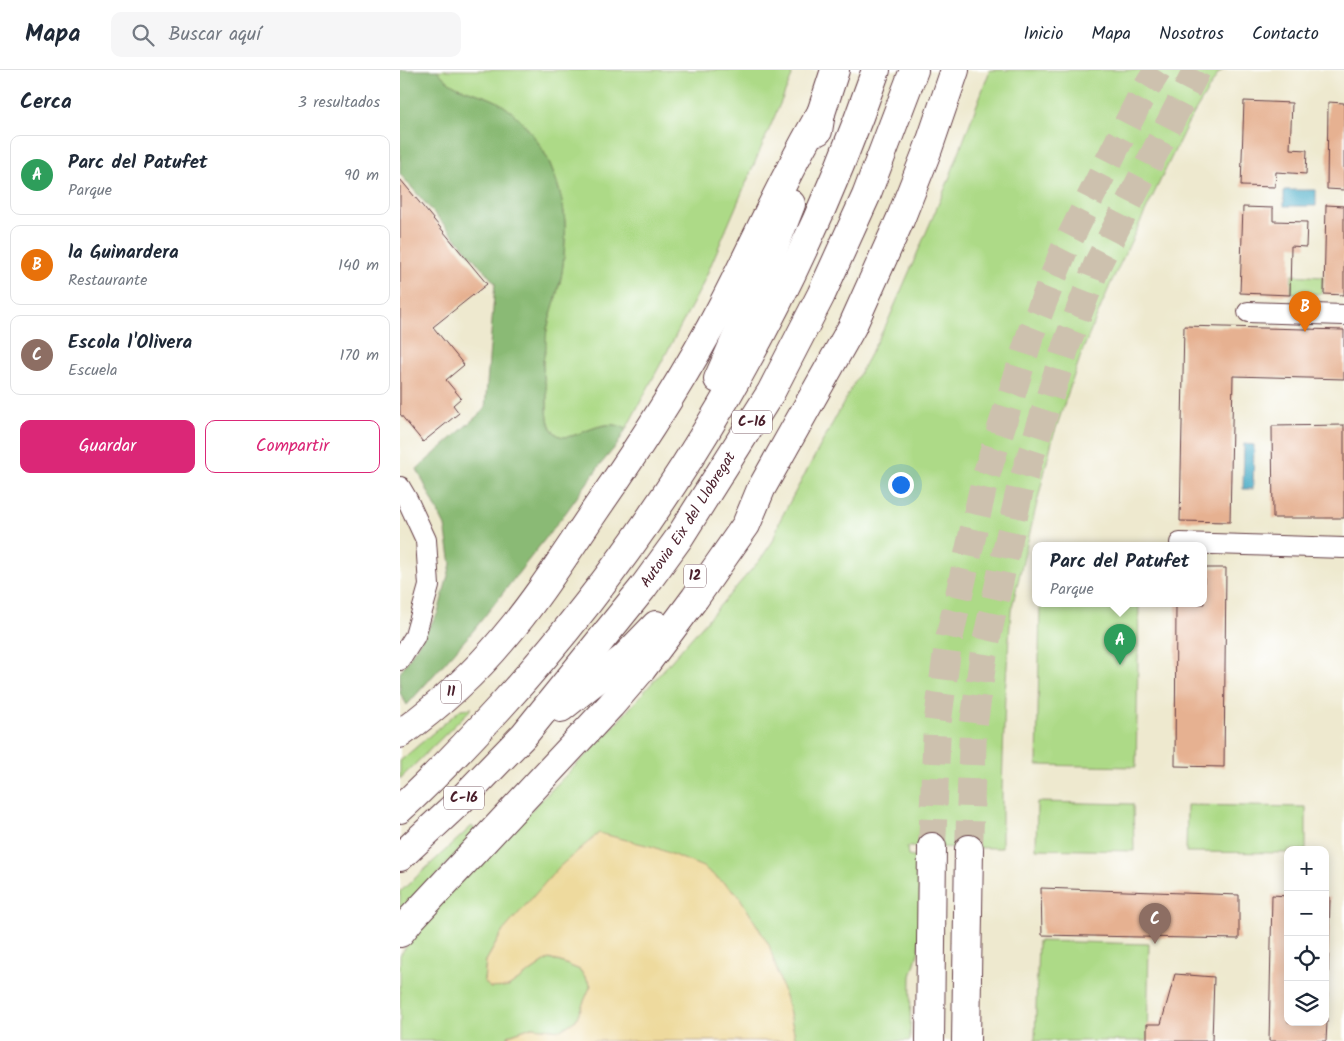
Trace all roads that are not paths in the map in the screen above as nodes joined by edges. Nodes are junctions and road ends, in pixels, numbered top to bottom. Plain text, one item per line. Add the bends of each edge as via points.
1 (835, 70) edge
2 (876, 70) edge
3 (914, 70) edge
4 (955, 70) edge
5 (821, 113) junction
6 (1248, 312) dead end
7 (1344, 316) edge
8 (690, 459) junction
9 (761, 489) junction
10 (404, 493) edge
11 (1207, 544) edge
12 (1344, 548) edge
13 (400, 660) edge
14 (400, 734) edge
15 (524, 735) junction
16 (400, 809) edge
17 (932, 847) tunnel mouth
18 (969, 849) tunnel mouth
19 (400, 857) edge
20 (400, 933) edge
21 (930, 1041) edge
22 (966, 1041) edge

1 - 5 main road
2 - 8 main road, C-16 via 834,183 800,258 734,384
3 - 15 main road, Autovia Eix del Llobregat / C-16 via 866,196 821,295 771,392 668,553
4 - 9 main road via 900,220 852,327
5 - 8 main road via 814,151 717,381
5 - 14 main road, 11 via 800,148 721,308 640,446 539,594 503,639 465,679
6 - 7 street
8 - 16 main road, C-16 via 562,636 474,735
9 - 15 main road, 12 via 652,631 624,658
9 - 20 main road via 746,525 642,668
10 - 13 street via 426,540 430,586 415,636
11 - 12 street
15 - 19 main road, Autovia Eix del Llobregat / C-16
17 - 21 main road
18 - 22 main road

